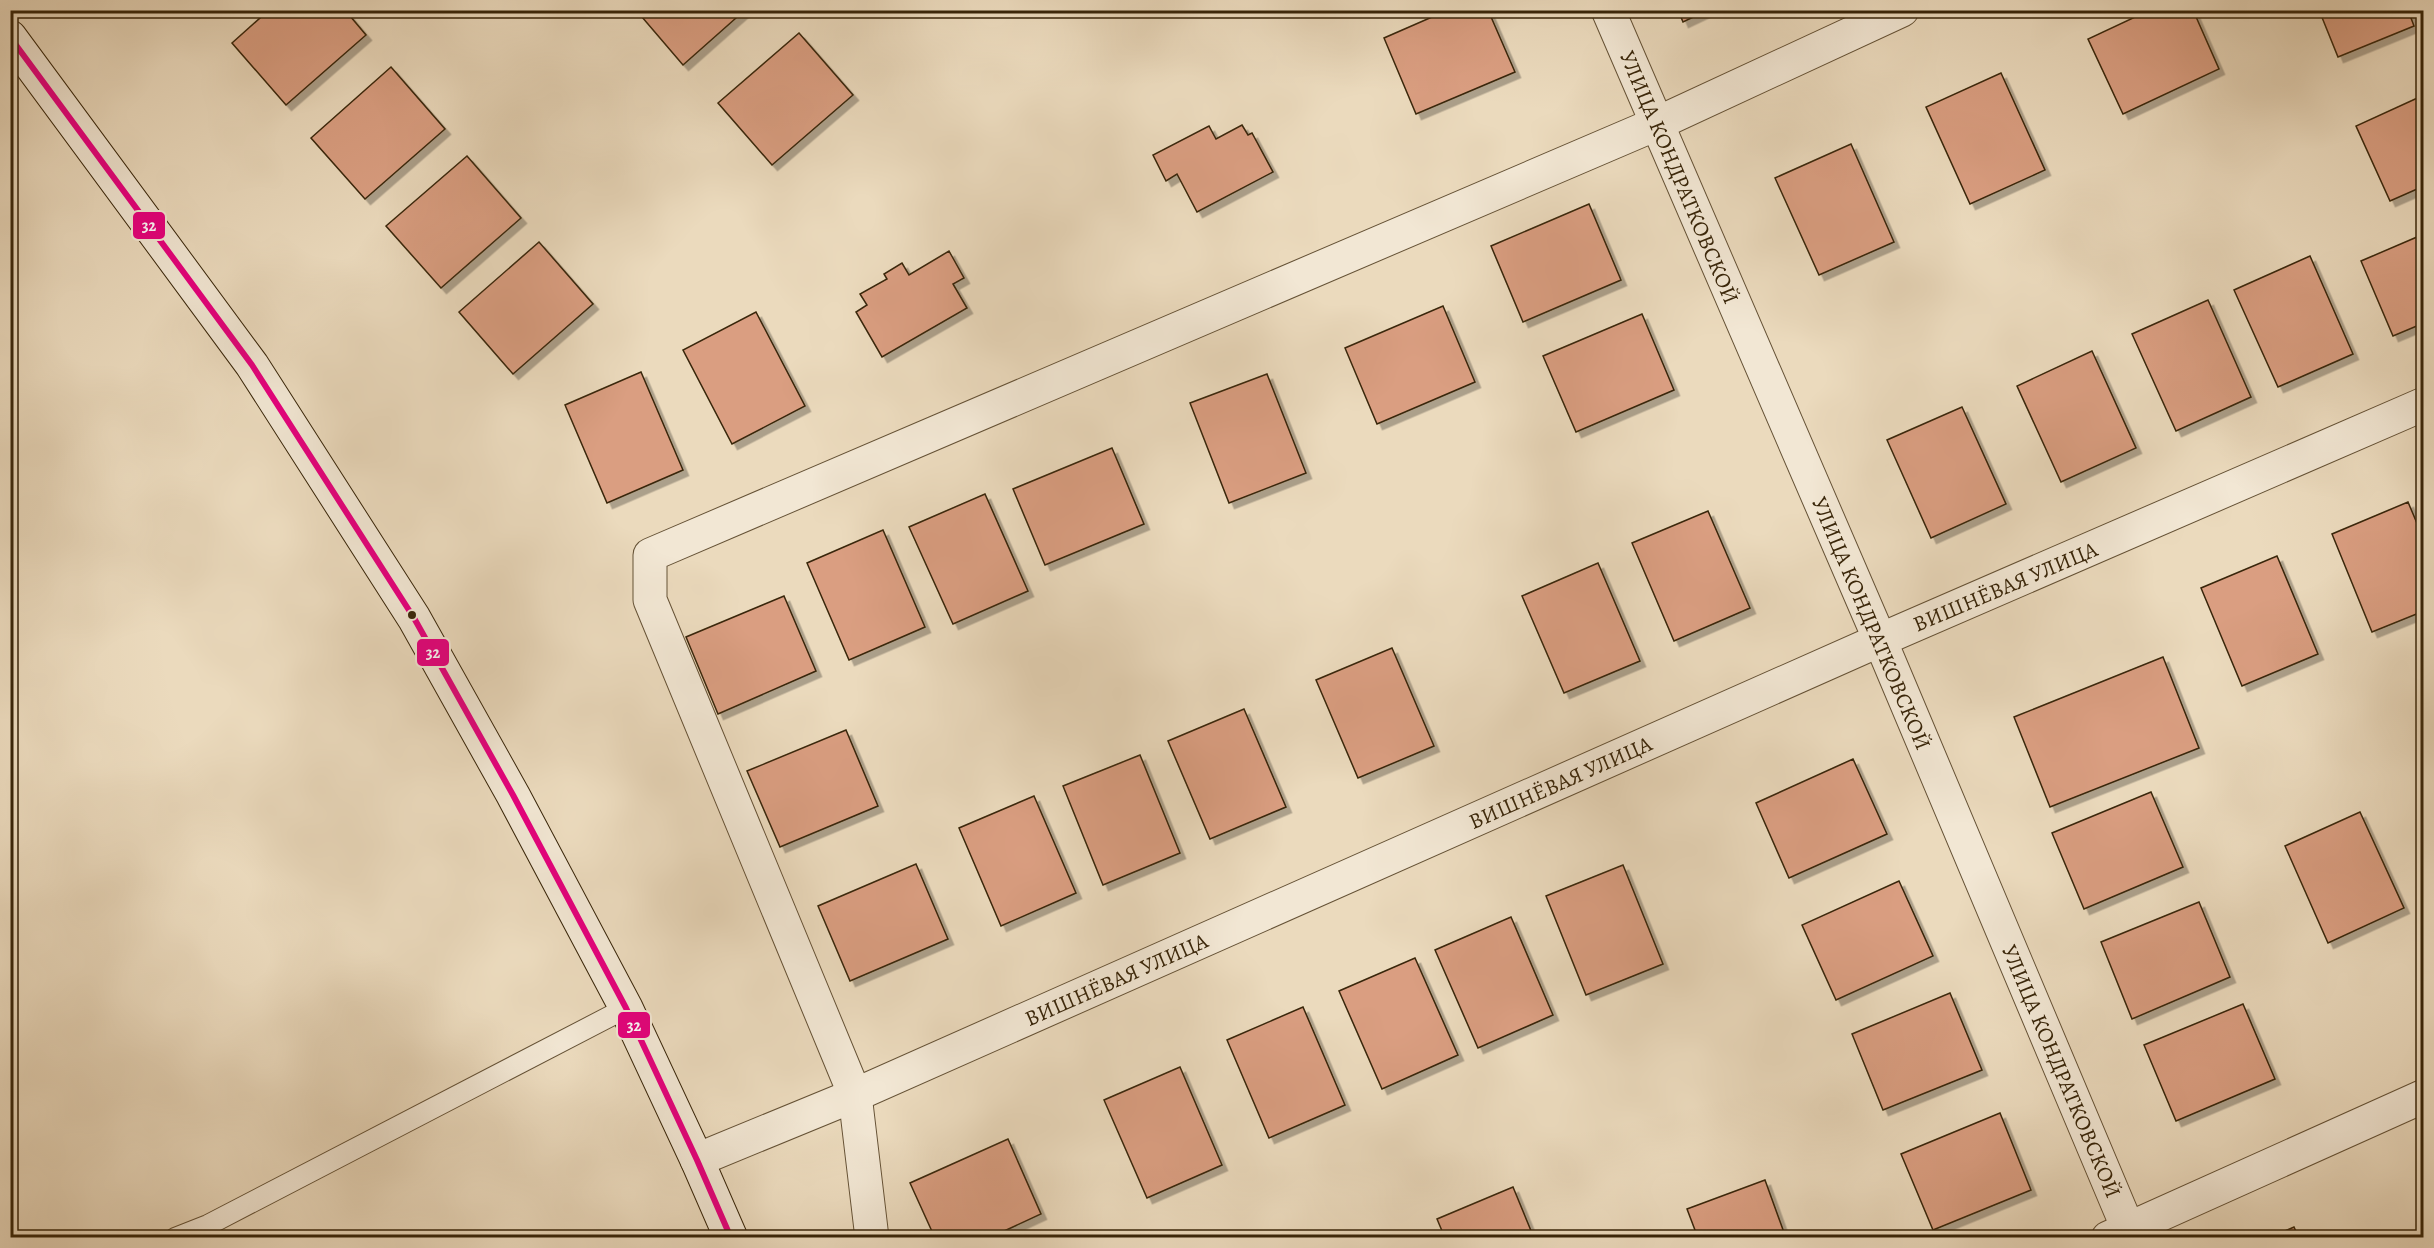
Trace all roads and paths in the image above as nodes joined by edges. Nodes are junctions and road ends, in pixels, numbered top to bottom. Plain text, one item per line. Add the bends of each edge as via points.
1 (1608, 10) edge
2 (1902, 10) edge
3 (10, 37) edge
4 (1656, 124) junction
5 (2424, 404) edge
6 (1880, 640) junction
7 (626, 1008) junction
8 (855, 1095) junction
9 (2424, 1096) edge
10 (697, 1160) junction
11 (2123, 1235) edge
12 (175, 1238) edge
13 (731, 1238) edge
14 (872, 1238) edge

1 - 4 street, УЛИЦА КОНДРАТКОВСКОЙ
2 - 4 street
3 - 7 street via 252,365 408,608
4 - 6 street, УЛИЦА КОНДРАТКОВСКОЙ
4 - 8 street via 650,555 650,600
5 - 6 street, ВИШНЁВАЯ УЛИЦА
6 - 8 street, ВИШНЁВАЯ УЛИЦА
6 - 11 street, УЛИЦА КОНДРАТКОВСКОЙ
7 - 10 street
7 - 12 lane via 208,1225
8 - 10 street, ВИШНЁВАЯ УЛИЦА
8 - 14 street
9 - 11 street
10 - 13 street

